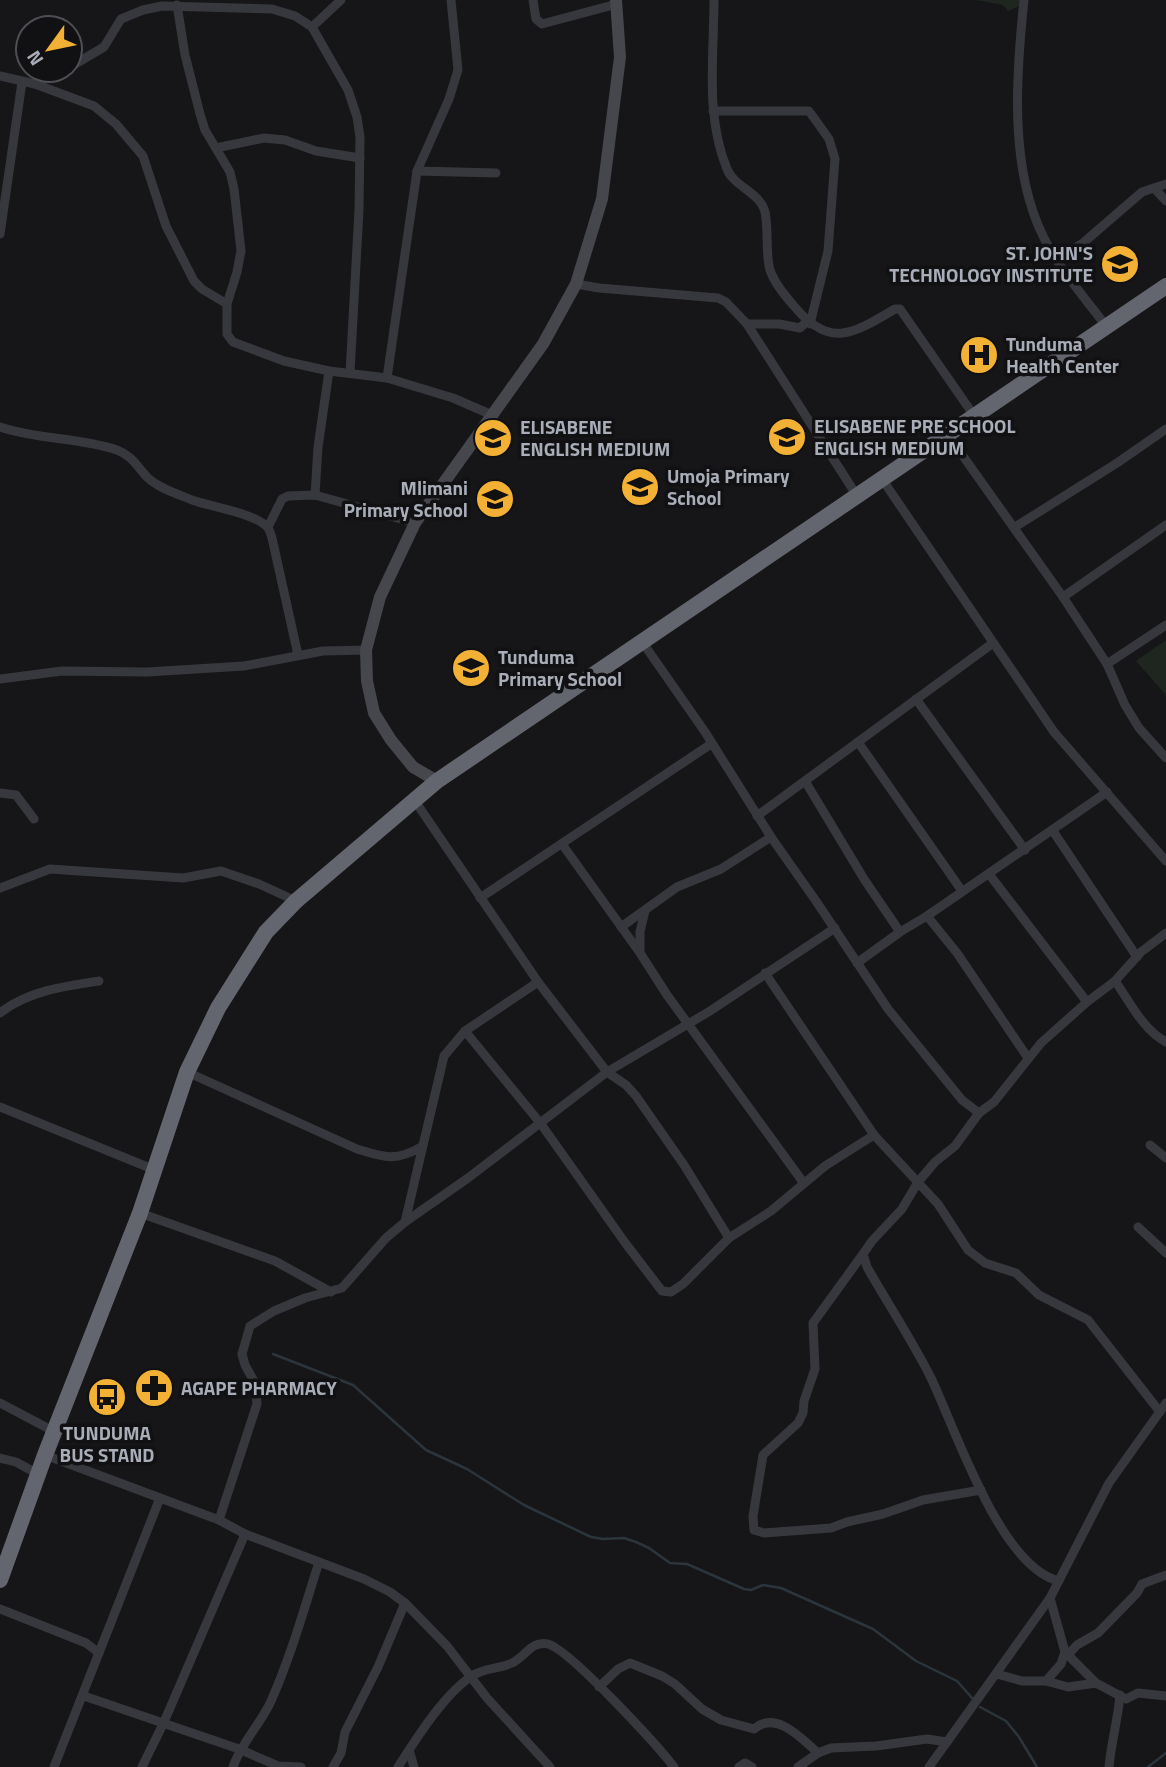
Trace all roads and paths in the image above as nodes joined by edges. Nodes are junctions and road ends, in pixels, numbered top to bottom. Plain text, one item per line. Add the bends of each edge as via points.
1 (341, 0) edge
2 (451, 0) edge
3 (533, 0) edge
4 (715, 0) edge
5 (1024, 0) edge
6 (617, 2) edge
7 (177, 5) junction
8 (312, 27) junction
9 (84, 59) edge
10 (22, 84) edge
11 (35, 84) edge
12 (713, 111) junction
13 (216, 148) junction
14 (360, 159) junction
15 (417, 171) junction
16 (496, 173) dead end
17 (1166, 184) edge
18 (1154, 188) junction
19 (1166, 201) edge
20 (0, 234) edge
21 (1056, 259) junction
22 (576, 284) junction
23 (1164, 293) edge
24 (227, 304) junction
25 (808, 322) junction
26 (747, 324) junction
27 (1106, 327) junction
28 (329, 371) junction
29 (350, 373) junction
30 (387, 378) junction
31 (492, 415) junction
32 (975, 417) junction
33 (0, 427) edge
34 (1166, 429) edge
35 (948, 435) junction
36 (882, 479) junction
37 (315, 495) junction
38 (857, 496) junction
39 (415, 523) junction
40 (1166, 525) edge
41 (268, 527) junction
42 (1015, 527) junction
43 (1063, 597) junction
44 (1166, 625) edge
45 (643, 643) junction
46 (993, 643) junction
47 (366, 650) junction
48 (298, 655) junction
49 (1107, 664) junction
50 (0, 679) edge
51 (916, 699) junction
52 (858, 742) junction
53 (711, 744) junction
54 (1166, 758) edge
55 (805, 780) junction
56 (437, 781) junction
57 (1107, 792) junction
58 (0, 793) edge
59 (415, 801) junction
60 (757, 816) junction
61 (34, 819) dead end
62 (1052, 831) junction
63 (771, 837) junction
64 (562, 844) junction
65 (1025, 849) junction
66 (1166, 861) edge
67 (989, 874) junction
68 (0, 888) edge
69 (962, 891) junction
70 (481, 898) junction
71 (296, 901) junction
72 (645, 911) junction
73 (927, 916) junction
74 (621, 927) junction
75 (835, 928) junction
76 (900, 932) junction
77 (1166, 933) edge
78 (640, 953) junction
79 (1137, 957) junction
80 (857, 963) junction
81 (765, 973) junction
82 (99, 981) dead end
83 (1115, 981) junction
84 (538, 982) junction
85 (1087, 1002) junction
86 (0, 1013) edge
87 (689, 1024) junction
88 (465, 1031) junction
89 (1166, 1042) edge
90 (1028, 1058) junction
91 (187, 1072) junction
92 (607, 1072) junction
93 (0, 1107) edge
94 (979, 1113) junction
95 (541, 1124) junction
96 (874, 1135) junction
97 (1150, 1144) dead end
98 (421, 1147) junction
99 (1166, 1158) edge
100 (155, 1170) junction
101 (803, 1182) junction
102 (918, 1182) junction
103 (140, 1213) junction
104 (405, 1222) junction
105 (1138, 1227) dead end
106 (729, 1238) junction
107 (1166, 1253) edge
108 (863, 1254) junction
109 (331, 1292) junction
110 (0, 1403) edge
111 (1166, 1403) edge
112 (1160, 1412) junction
113 (55, 1432) junction
114 (45, 1455) junction
115 (0, 1458) edge
116 (38, 1474) junction
117 (981, 1490) junction
118 (160, 1498) junction
119 (219, 1520) junction
120 (245, 1534) junction
121 (319, 1562) junction
122 (1166, 1575) edge
123 (0, 1580) edge
124 (1059, 1581) junction
125 (1050, 1598) junction
126 (405, 1603) junction
127 (0, 1609) edge
128 (99, 1653) junction
129 (1067, 1654) junction
130 (997, 1674) junction
131 (471, 1676) junction
132 (1046, 1681) junction
133 (1096, 1683) junction
134 (599, 1687) junction
135 (1120, 1695) junction
136 (84, 1696) junction
137 (1166, 1696) edge
138 (164, 1722) junction
139 (947, 1742) junction
140 (239, 1749) junction
141 (409, 1750) junction
142 (818, 1752) junction
143 (54, 1767) edge
144 (142, 1767) edge
145 (233, 1767) edge
146 (301, 1767) edge
147 (333, 1767) edge
148 (398, 1767) edge
149 (414, 1767) edge
150 (550, 1767) edge
151 (674, 1767) edge
152 (739, 1767) edge
153 (752, 1767) edge
154 (798, 1767) edge
155 (929, 1767) edge
156 (1109, 1767) edge

1 - 8 street
2 - 15 street via 458,70
3 - 6 street via 536,19 542,24
4 - 12 street
5 - 21 street via 1017,119 1028,191
6 - 22 street via 620,57 602,199
7 - 8 street via 272,9
7 - 9 street via 144,9 121,19 104,47
7 - 13 street via 200,114
8 - 14 street via 348,90 357,117
10 - 20 street
11 - 24 street via 94,106 116,124 143,156 166,226 194,281
12 - 25 street via 728,172 765,210 771,272
12 - 25 street via 809,111 829,139 835,159 828,251
13 - 14 street via 264,138
13 - 24 street via 230,172 240,234 241,251
14 - 29 street
15 - 16 street
15 - 30 street
17 - 18 street
18 - 19 street
18 - 21 street via 1142,192 1083,243
21 - 27 street
22 - 26 street via 718,298
22 - 31 street via 543,344
23 - 27 highway
24 - 28 street via 227,334 233,342
25 - 26 street via 800,328
25 - 32 street via 824,331 854,332 900,309
26 - 38 street
27 - 32 highway
28 - 29 street
28 - 37 street
29 - 30 street
30 - 31 street
31 - 39 street
32 - 35 highway
33 - 41 street via 125,453 160,486
34 - 42 street
35 - 36 highway
35 - 42 street
36 - 38 highway
36 - 46 street
37 - 39 street
37 - 41 street via 282,499
38 - 45 highway
39 - 47 street via 380,597
40 - 43 street
41 - 48 street
42 - 43 street
43 - 49 street
44 - 49 street
45 - 53 street
45 - 56 highway
46 - 51 street
46 - 57 street via 1054,732
47 - 48 street
47 - 56 street via 366,681 374,713 413,768
48 - 50 street via 244,666 62,671
49 - 54 street via 1125,705
51 - 52 street
51 - 65 street
52 - 55 street
52 - 69 street
53 - 60 street
53 - 64 street
55 - 60 street
55 - 76 street
56 - 59 highway
57 - 62 street
57 - 66 street
58 - 61 street via 16,795
59 - 70 street
59 - 71 highway
60 - 63 street
62 - 65 street
62 - 79 street
63 - 72 street via 721,869 677,887
63 - 75 street
64 - 70 street
64 - 74 street
65 - 67 street
67 - 69 street
67 - 85 street
68 - 71 street via 50,869 183,878 221,871
69 - 73 street
70 - 84 street
71 - 91 highway via 266,932 218,1008
72 - 74 street
72 - 78 street
73 - 76 street
73 - 90 street
74 - 78 street
75 - 80 street
75 - 81 street
76 - 80 street
77 - 79 street
78 - 87 street
79 - 83 street
80 - 94 street via 911,1040 962,1100
81 - 87 street
81 - 96 street
82 - 86 street via 23,997
83 - 85 street
83 - 89 street via 1145,1025
84 - 88 street
84 - 92 street
85 - 90 street
87 - 92 street
87 - 101 street
88 - 95 street
88 - 98 street via 444,1056
90 - 94 street via 994,1102
91 - 98 street via 357,1149 387,1157 407,1156
91 - 100 highway
92 - 95 street
92 - 106 street via 641,1103
93 - 100 street
94 - 102 street via 955,1146
95 - 104 street
95 - 106 street via 663,1291 671,1292 683,1283
96 - 101 street
96 - 102 street
97 - 99 street
98 - 104 street
100 - 103 highway
101 - 106 street via 771,1211
102 - 108 street via 902,1209
102 - 112 street via 976,1257 1016,1273 1039,1295 1094,1326
103 - 109 street via 275,1261
103 - 113 highway
104 - 109 street via 342,1288
105 - 107 street
108 - 117 street via 931,1379
108 - 117 street via 813,1323 815,1369 803,1413 799,1423 763,1455 754,1530 831,1528 923,1500
109 - 119 street via 274,1311 250,1326 243,1354 255,1383 257,1404
110 - 113 street
111 - 112 street
112 - 124 street via 1110,1483
113 - 114 highway
114 - 116 highway
114 - 118 street
115 - 116 street
116 - 123 highway
117 - 124 street via 1014,1546 1038,1572
118 - 119 street
118 - 128 street
119 - 120 street
120 - 121 street
120 - 138 street
121 - 126 street via 381,1587
121 - 140 street via 282,1676 264,1715
122 - 129 street via 1142,1584 1098,1633
124 - 125 street
125 - 129 street
125 - 130 street
126 - 131 street
126 - 147 street
127 - 128 street via 86,1643
128 - 136 street
129 - 132 street
129 - 133 street
130 - 132 street
130 - 139 street
131 - 134 street via 514,1662 542,1643 564,1652
131 - 141 street via 450,1694
131 - 150 street
132 - 133 street via 1068,1686
133 - 135 street
134 - 142 street via 630,1663 668,1680 702,1709 729,1724 754,1729 769,1722 795,1732
134 - 151 street
135 - 137 street via 1126,1699 1138,1693
135 - 156 street
136 - 138 street
136 - 143 street
138 - 140 street
138 - 144 street
139 - 142 street via 927,1739
139 - 155 street
140 - 145 street
140 - 146 street via 278,1766
141 - 148 street
141 - 149 street
142 - 154 street
152 - 153 street via 745,1763

